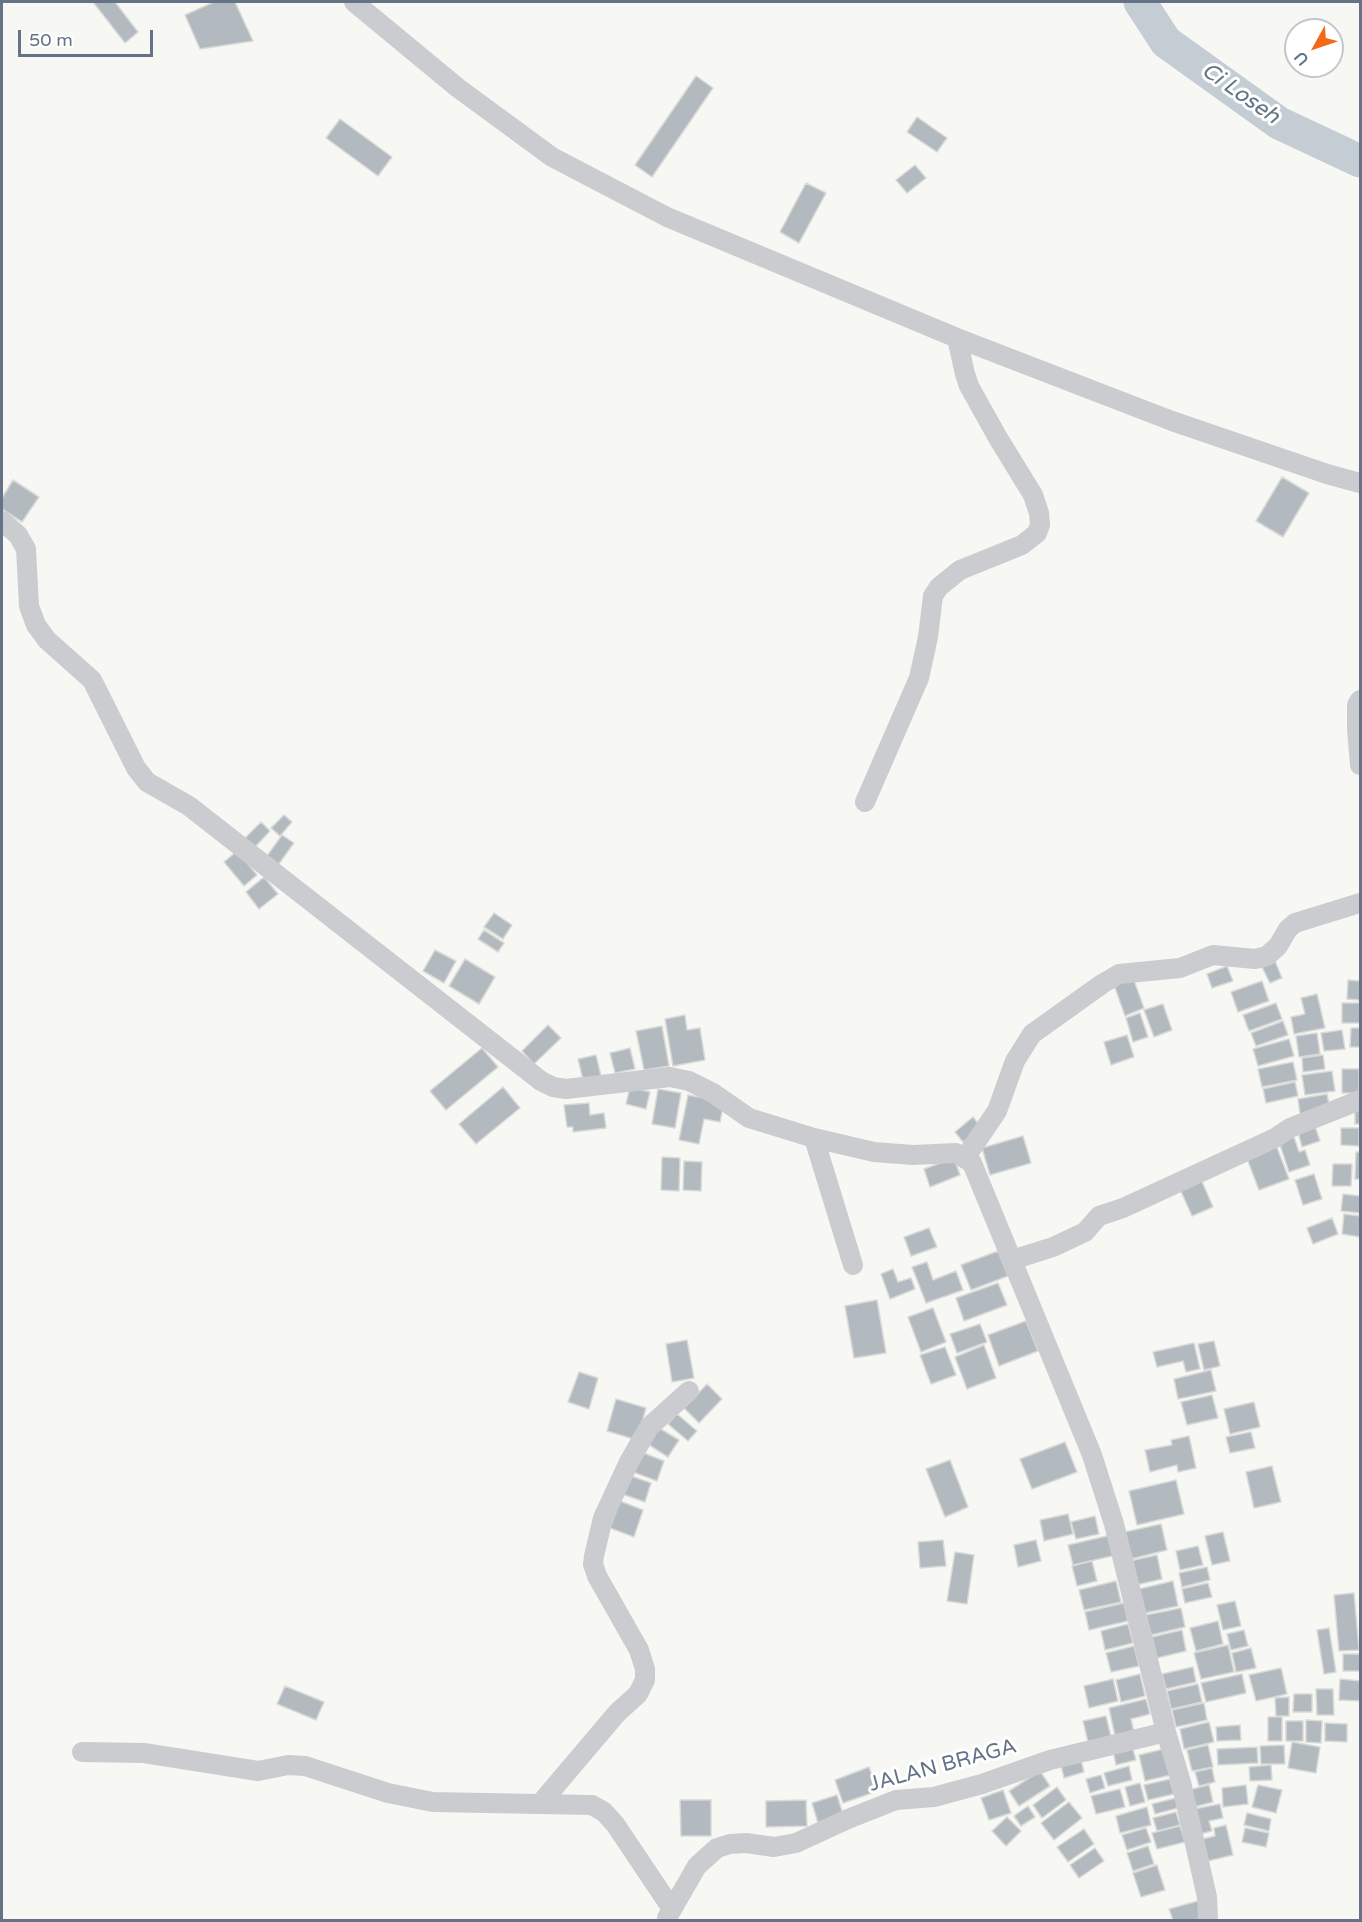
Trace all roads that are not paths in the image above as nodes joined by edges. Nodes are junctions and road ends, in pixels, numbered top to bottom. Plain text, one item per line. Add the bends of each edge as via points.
1 (354, 2) edge
2 (957, 338) junction
3 (1360, 483) edge
4 (2, 521) edge
5 (1360, 700) edge
6 (1360, 765) edge
7 (865, 802) dead end
8 (1360, 903) edge
9 (1360, 1100) edge
10 (814, 1138) junction
11 (965, 1158) junction
12 (1012, 1260) junction
13 (853, 1265) dead end
14 (689, 1391) dead end
15 (1166, 1732) junction
16 (81, 1752) dead end
17 (540, 1804) junction
18 (669, 1915) edge
19 (1208, 1920) edge

1 - 2 street via 458,88 552,157 667,217
2 - 3 street via 1172,422
2 - 7 street via 969,386 1033,495 1040,525 1037,533 1022,545 960,570 933,596 919,678
4 - 10 street via 18,535 26,549 29,606 36,625 92,680 136,768 147,782 189,806 541,1081 566,1089 670,1077 713,1093 749,1118
5 - 6 street
8 - 11 street via 1294,923 1267,956 1255,959 1214,955 1180,968 1119,974 1102,984 1032,1034 1015,1061 997,1111
9 - 12 street via 1099,1216 1085,1232 1053,1247
10 - 11 street via 874,1152 956,1153
10 - 13 street
11 - 12 street via 976,1170
12 - 15 street via 1092,1455 1114,1524
14 - 17 street via 649,1427 628,1462 603,1518 594,1556 597,1576 639,1650 645,1680 638,1694 617,1713
15 - 18 street, JALAN BRAGA via 1050,1760 934,1797 896,1800 796,1843 774,1847 730,1844 717,1848 698,1866
15 - 19 street via 1207,1898
16 - 17 street via 144,1753 258,1771 305,1766 388,1793 433,1802
17 - 18 street via 592,1805 604,1812 627,1839

